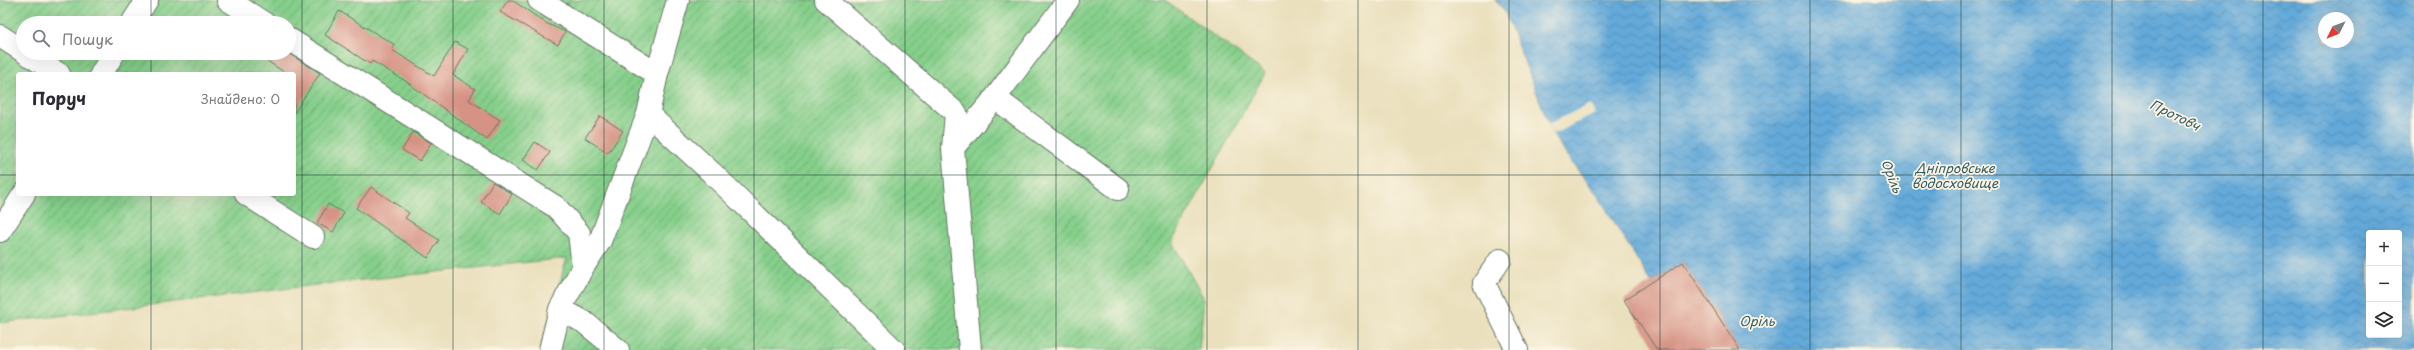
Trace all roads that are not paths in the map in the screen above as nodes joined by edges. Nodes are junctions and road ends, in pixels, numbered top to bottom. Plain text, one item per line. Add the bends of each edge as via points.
1 (147, 0) edge
2 (228, 0) edge
3 (539, 0) edge
4 (678, 0) edge
5 (826, 0) edge
6 (1068, 0) edge
7 (137, 16) edge
8 (253, 16) edge
9 (0, 36) edge
10 (296, 43) edge
11 (16, 46) edge
12 (37, 60) edge
13 (110, 60) edge
14 (56, 72) edge
15 (102, 72) edge
16 (657, 74) junction
17 (994, 98) junction
18 (648, 114) junction
19 (953, 148) junction
20 (1118, 189) dead end
21 (23, 196) edge
22 (249, 196) edge
23 (0, 231) edge
24 (313, 237) dead end
25 (1500, 260) dead end
26 (582, 267) junction
27 (560, 309) junction
28 (550, 350) edge
29 (618, 350) edge
30 (894, 350) edge
31 (970, 350) edge
32 (1517, 350) edge

1 - 7 street
2 - 8 street
3 - 16 street
4 - 16 street
5 - 19 street via 956,113
6 - 17 street
9 - 11 street
10 - 26 street via 556,207 579,233
12 - 14 street
13 - 15 street
16 - 18 street
17 - 19 street
17 - 20 street
18 - 26 street via 600,241
18 - 30 street
19 - 31 street
21 - 23 street
22 - 24 street
25 - 32 street via 1484,283
26 - 27 street
27 - 28 street
27 - 29 street via 584,322

